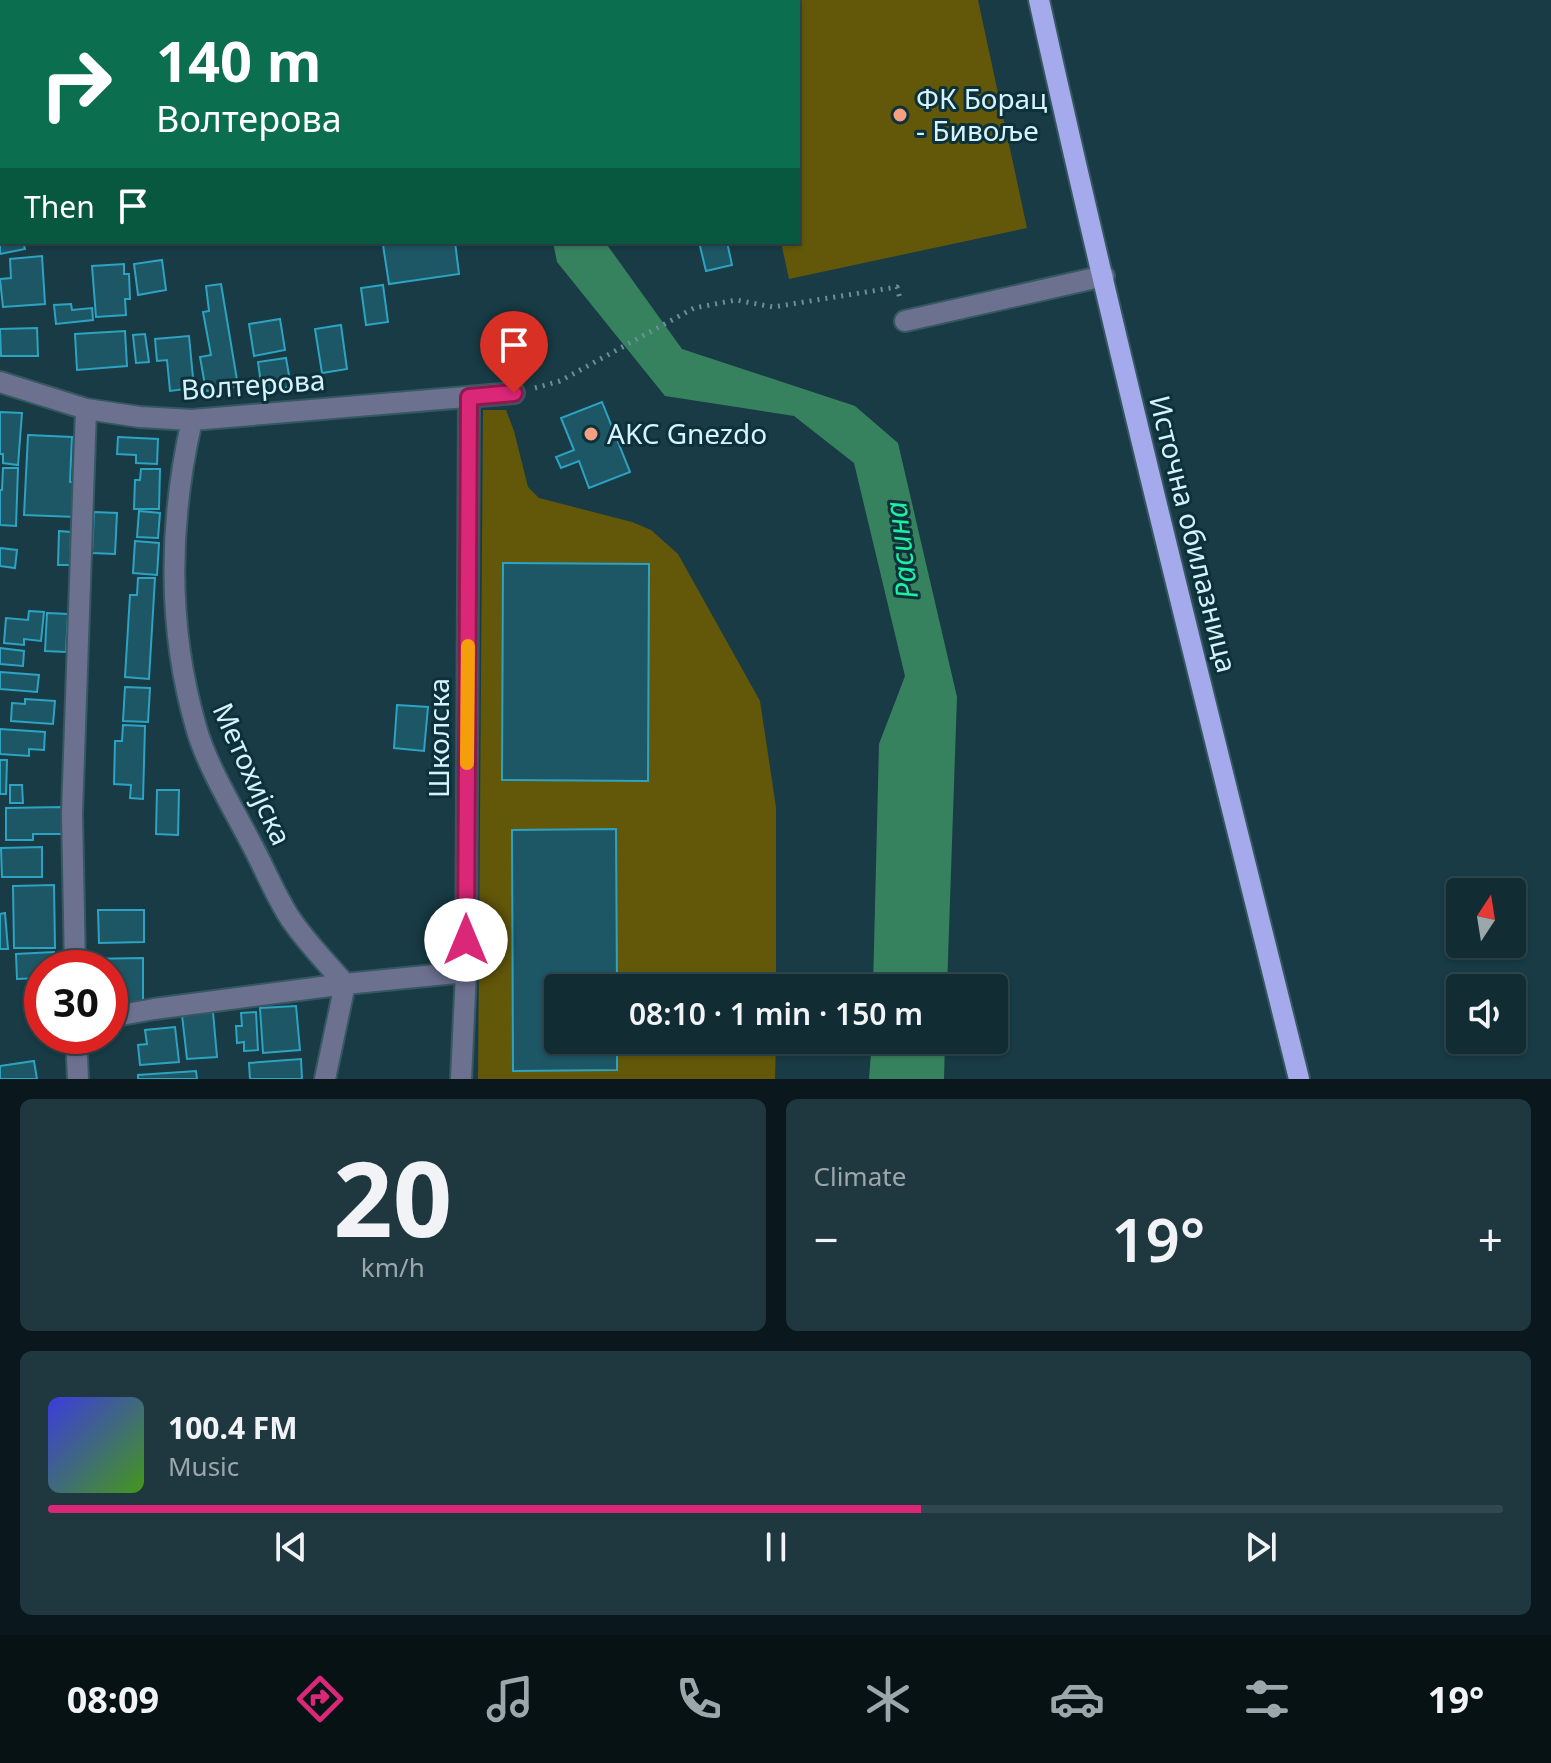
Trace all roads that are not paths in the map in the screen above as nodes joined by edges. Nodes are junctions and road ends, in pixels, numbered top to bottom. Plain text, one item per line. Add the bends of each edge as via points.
1 (1039, 0) edge
2 (1104, 276) junction
3 (905, 321) road end
4 (0, 382) edge
5 (514, 393) road end
6 (469, 397) junction
7 (86, 409) junction
8 (192, 420) junction
9 (75, 950) edge
10 (466, 972) junction
11 (345, 984) junction
12 (128, 1014) edge
13 (77, 1054) edge
14 (78, 1079) edge
15 (325, 1079) edge
16 (461, 1079) edge
17 (1299, 1079) edge

1 - 2 main road, Источна обилазница
2 - 3 street
2 - 17 main road, Источна обилазница
4 - 7 street, Волтерова
5 - 6 street, Волтерова
6 - 8 street, Волтерова
6 - 10 street, Школска
7 - 8 street, Волтерова
7 - 9 street via 72,813
8 - 11 street, Метохијска via 176,516 175,603 179,652 196,730 290,918
10 - 11 street
10 - 16 street, Школска
11 - 12 street
11 - 15 street
13 - 14 street

